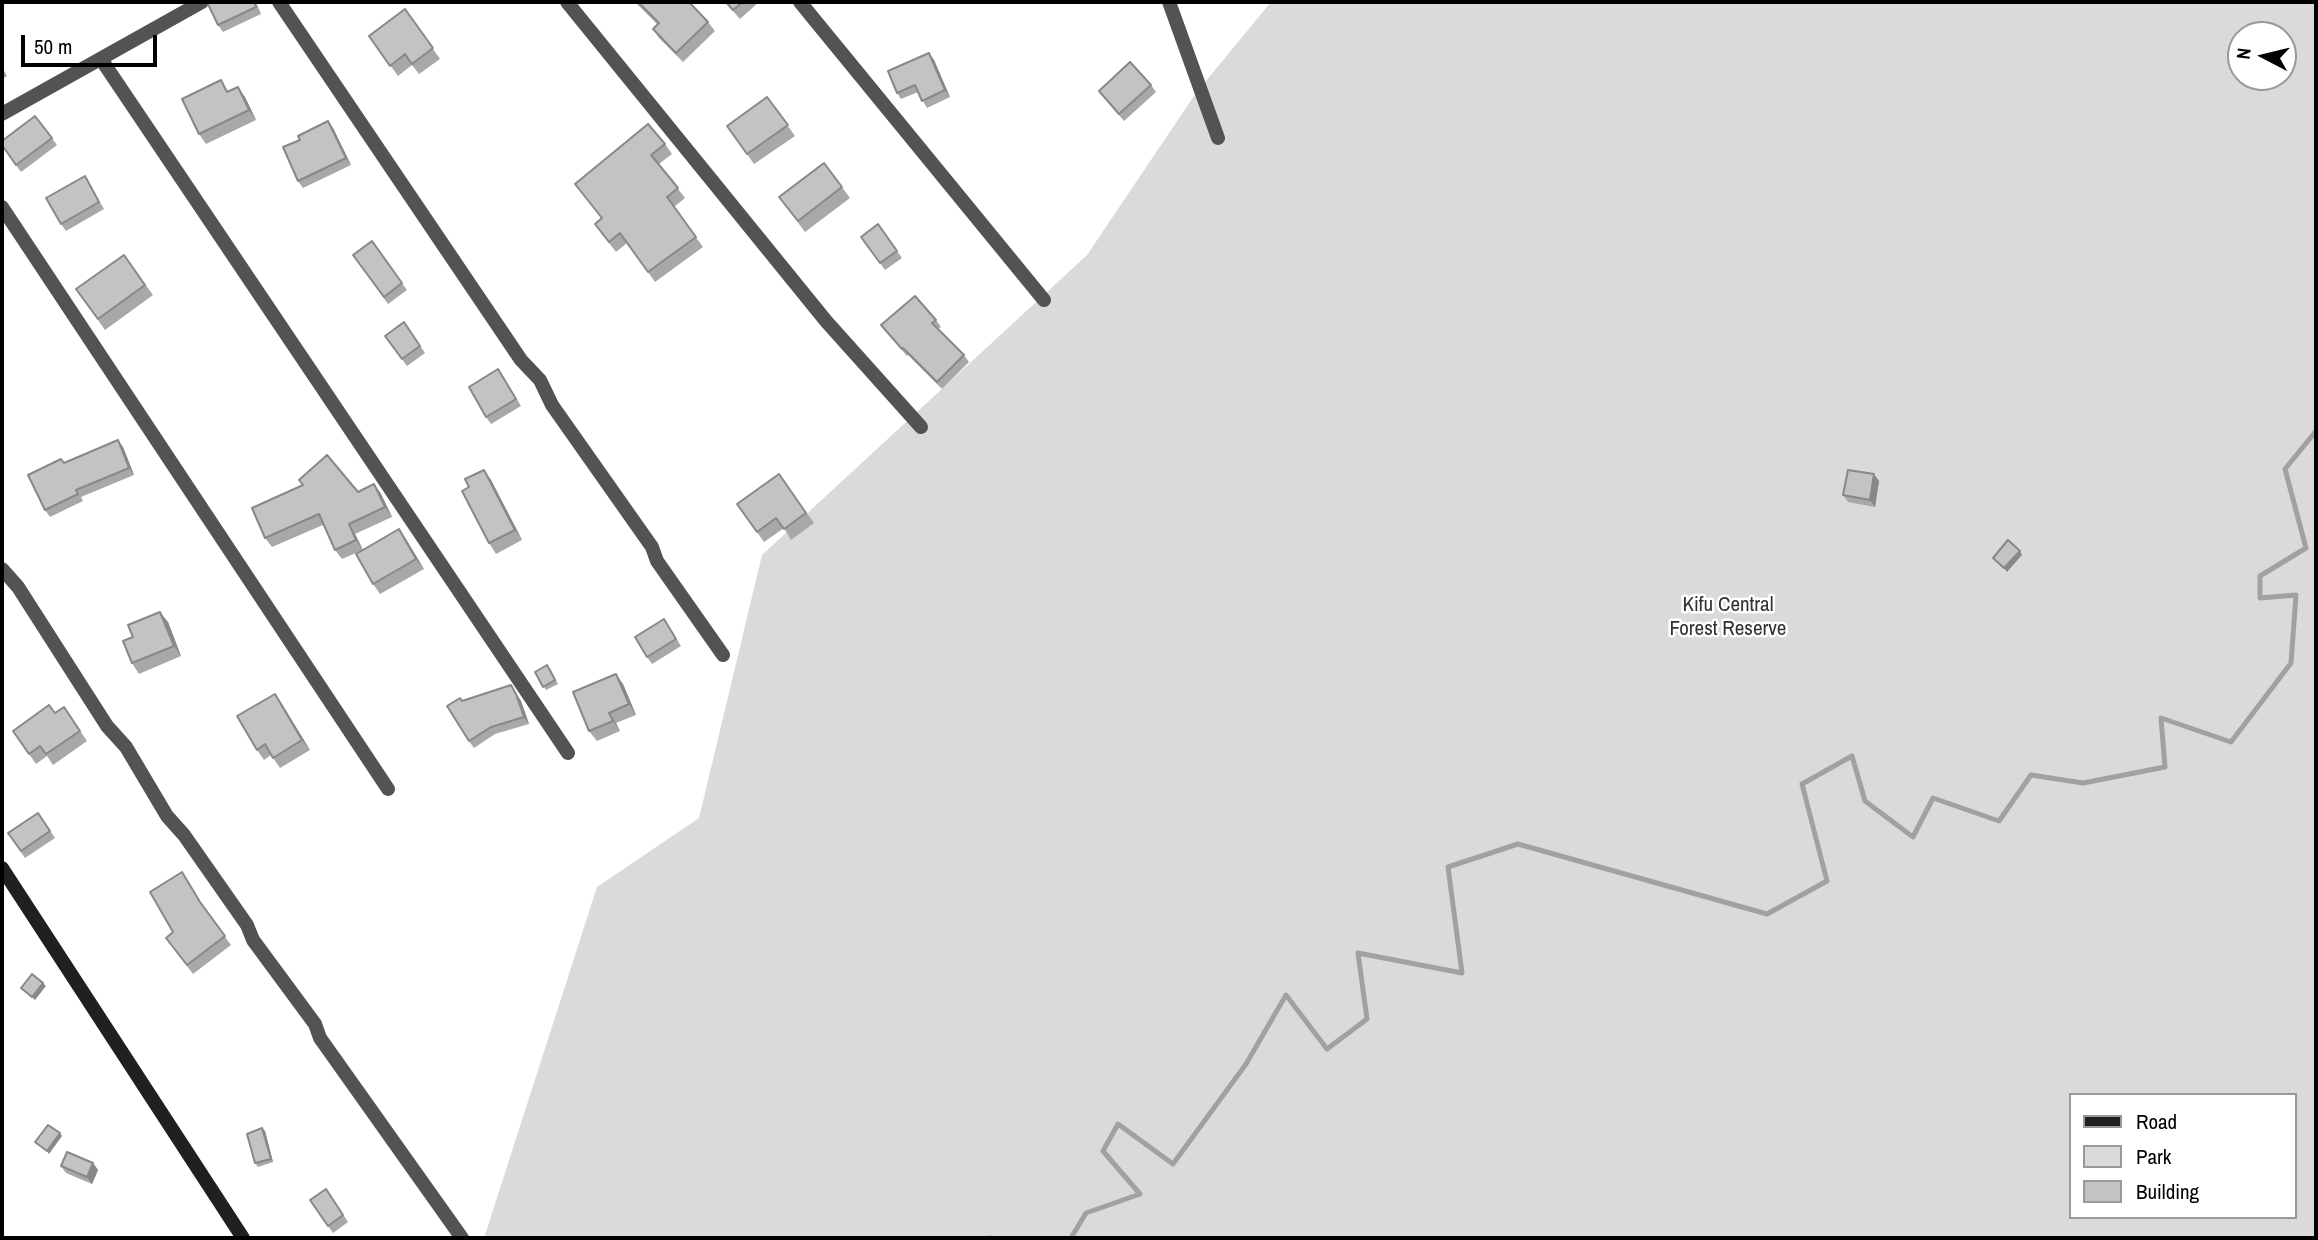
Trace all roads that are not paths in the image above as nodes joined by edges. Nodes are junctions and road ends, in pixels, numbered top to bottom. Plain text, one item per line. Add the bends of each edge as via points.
1 (202, 2) edge
2 (279, 2) edge
3 (567, 2) edge
4 (800, 2) edge
5 (1169, 2) edge
6 (101, 59) junction
7 (2, 114) edge
8 (1218, 138) dead end
9 (2, 207) edge
10 (1044, 300) dead end
11 (921, 427) dead end
12 (2, 569) edge
13 (723, 655) dead end
14 (568, 753) dead end
15 (388, 789) dead end
16 (2, 868) edge
17 (243, 1238) edge
18 (462, 1238) edge

1 - 6 street
2 - 13 street
3 - 11 street via 826,321
4 - 10 street
5 - 8 street
6 - 7 street
6 - 14 street
9 - 15 street
12 - 18 street via 107,726 126,747 167,816
16 - 17 street

